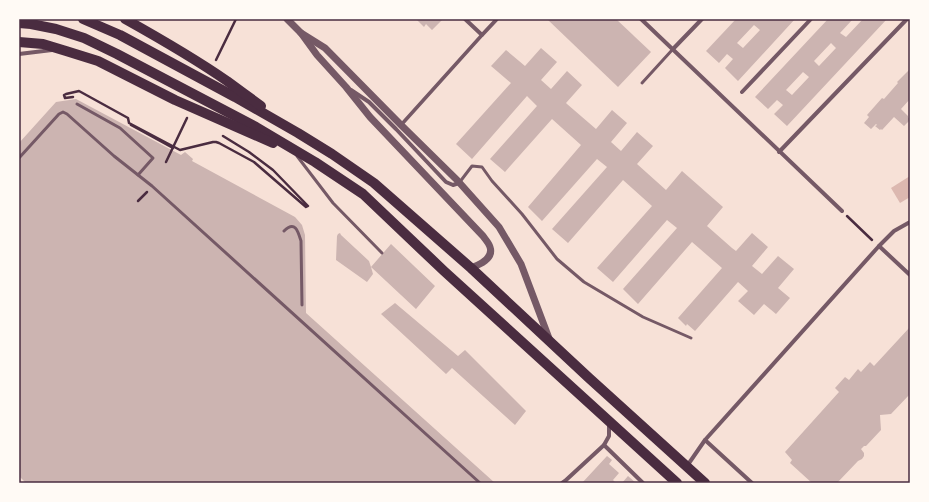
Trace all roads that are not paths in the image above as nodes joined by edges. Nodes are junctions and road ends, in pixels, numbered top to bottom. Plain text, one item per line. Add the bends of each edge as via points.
1 (83, 19) edge
2 (125, 19) edge
3 (287, 19) edge
4 (465, 19) edge
5 (497, 19) edge
6 (641, 19) edge
7 (702, 19) edge
8 (811, 19) edge
9 (907, 19) edge
10 (19, 23) edge
11 (301, 33) junction
12 (482, 36) junction
13 (19, 42) edge
14 (673, 49) junction
15 (66, 51) junction
16 (19, 54) edge
17 (642, 83) dead end
18 (346, 86) junction
19 (742, 92) dead end
20 (77, 104) dead end
21 (401, 125) junction
22 (298, 134) junction
23 (779, 152) junction
24 (295, 153) junction
25 (19, 158) edge
26 (315, 162) junction
27 (138, 175) junction
28 (459, 183) junction
29 (842, 211) road end
30 (910, 222) edge
31 (284, 230) dead end
32 (879, 246) junction
33 (382, 253) dead end
34 (470, 268) junction
35 (910, 275) edge
36 (302, 305) dead end
37 (691, 338) dead end
38 (551, 343) junction
39 (609, 420) junction
40 (705, 440) junction
41 (604, 445) junction
42 (687, 466) junction
43 (480, 483) edge
44 (562, 483) edge
45 (643, 483) edge
46 (677, 483) edge
47 (705, 483) edge
48 (752, 483) edge

1 - 22 main road via 127,39
2 - 22 main road via 220,76
3 - 11 street
4 - 12 street
5 - 12 street
6 - 14 street
7 - 14 street
8 - 19 street
9 - 23 street
10 - 26 main road via 56,29 84,38 235,115
11 - 18 street via 317,55
11 - 21 street via 325,48
12 - 21 street
13 - 15 main road via 43,44
14 - 17 lane
14 - 23 street
15 - 16 street via 50,50
15 - 24 main road via 98,61 175,100
18 - 28 street via 369,102 391,123 446,182 453,185
18 - 34 street via 370,117 483,236 490,247 490,256 484,263
20 - 27 lane via 120,128 153,158
21 - 28 street
22 - 34 main road via 374,183
23 - 29 street
24 - 26 main road
24 - 33 lane via 333,203
25 - 27 lane via 63,112
26 - 39 main road via 363,194
27 - 43 lane
28 - 37 lane via 472,166 482,168 558,259 584,282 642,317
28 - 38 street via 499,227 521,264
30 - 32 street
31 - 36 lane via 293,226 301,241
32 - 35 street
32 - 40 street
34 - 38 main road
38 - 42 main road
39 - 41 street via 609,436
39 - 46 main road
40 - 42 street
40 - 48 street
41 - 44 street
41 - 45 street
42 - 47 main road

